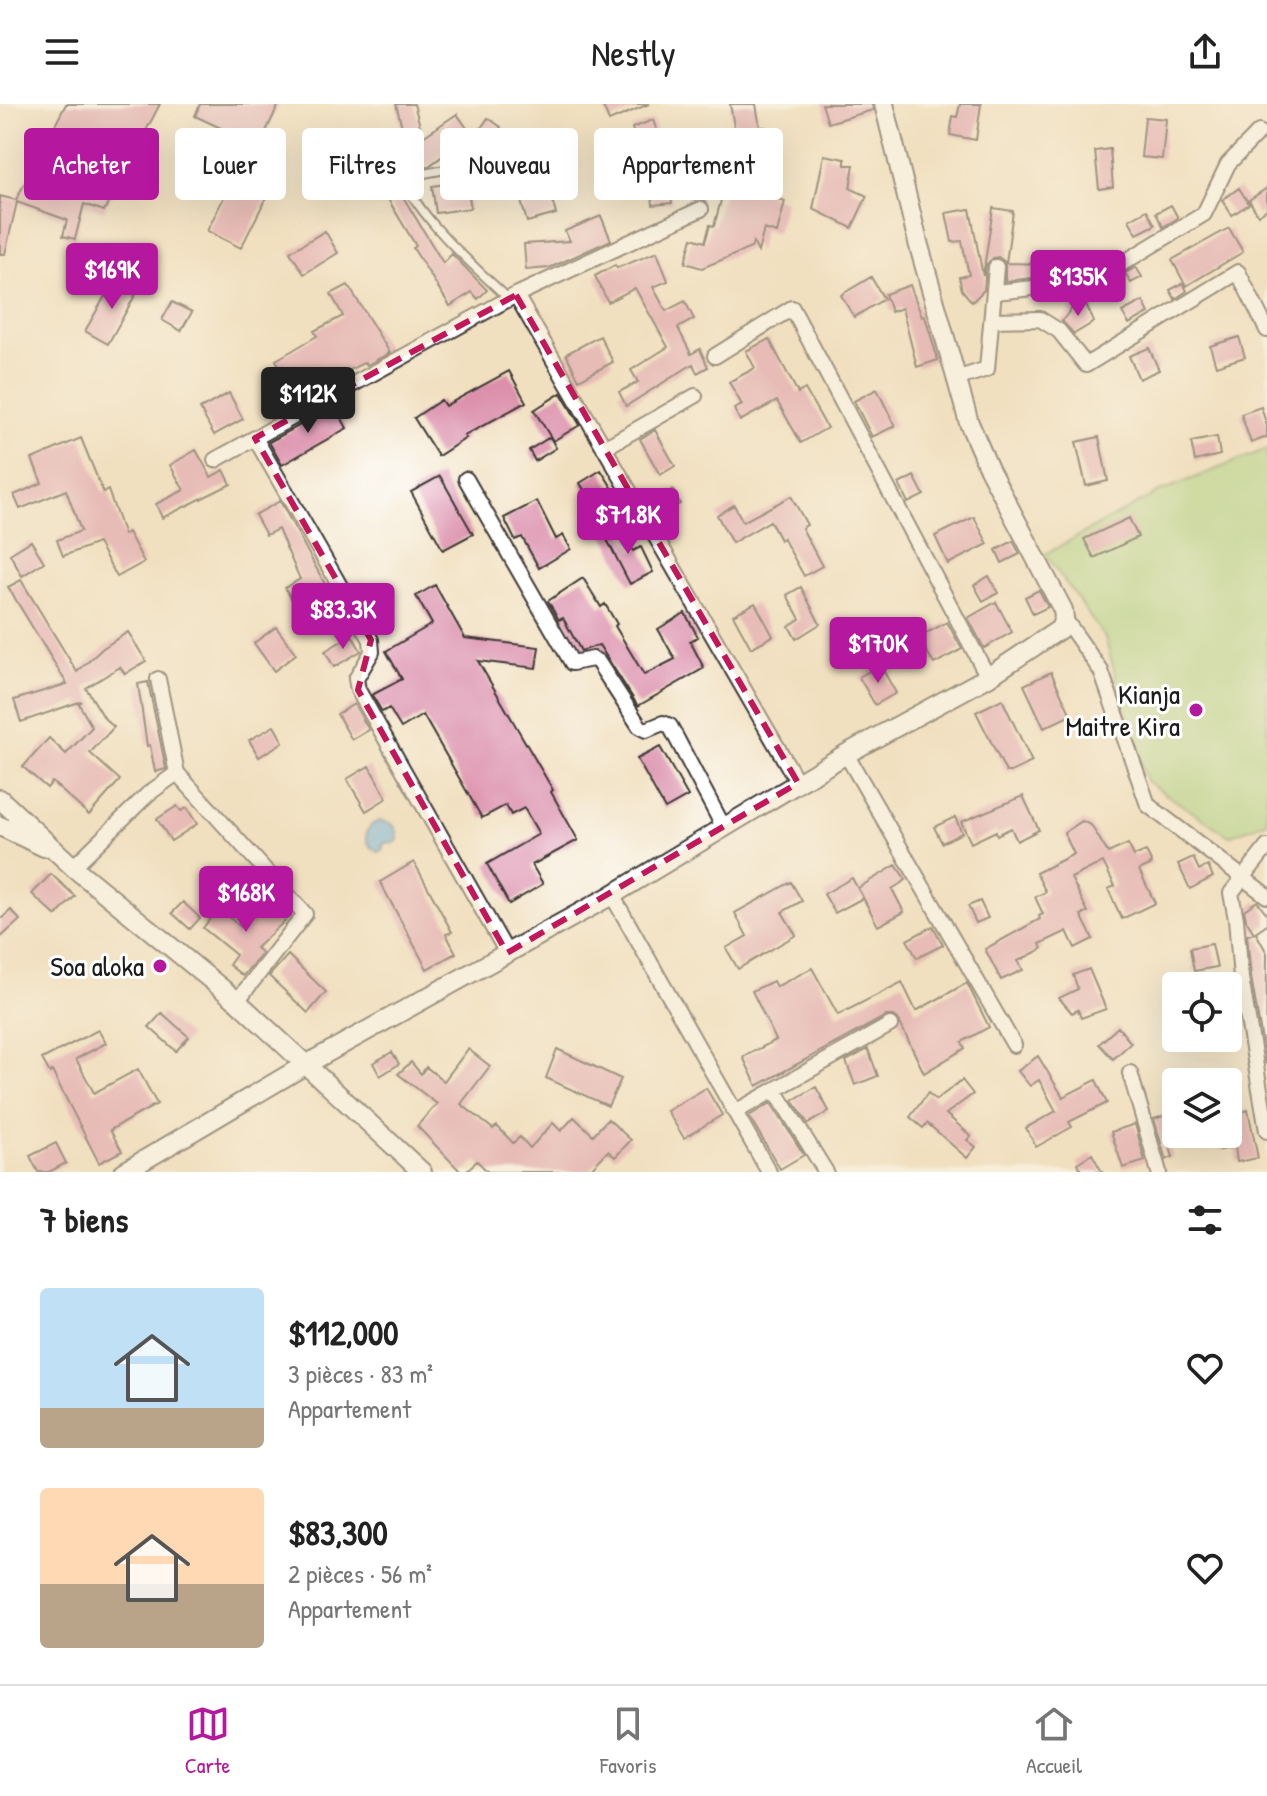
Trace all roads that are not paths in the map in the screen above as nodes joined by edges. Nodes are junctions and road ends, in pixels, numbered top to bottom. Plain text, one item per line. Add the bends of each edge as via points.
1 (884, 104) edge
2 (1259, 132) dead end
3 (416, 200) edge
4 (701, 209) dead end
5 (996, 267) dead end
6 (996, 292) junction
7 (513, 297) junction
8 (992, 320) junction
9 (1267, 330) edge
10 (715, 356) dead end
11 (959, 378) junction
12 (695, 396) dead end
13 (255, 438) junction
14 (604, 448) junction
15 (215, 460) dead end
16 (466, 479) dead end
17 (1064, 618) junction
18 (988, 677) junction
19 (158, 679) dead end
20 (846, 754) junction
21 (177, 773) junction
22 (798, 783) junction
23 (0, 799) edge
24 (0, 826) edge
25 (724, 828) junction
26 (1267, 847) edge
27 (55, 851) junction
28 (73, 867) junction
29 (1242, 878) junction
30 (612, 895) junction
31 (1267, 896) edge
32 (507, 953) junction
33 (237, 1001) junction
34 (890, 1025) dead end
35 (1014, 1045) dead end
36 (305, 1065) junction
37 (1130, 1073) dead end
38 (775, 1090) junction
39 (735, 1112) junction
40 (1267, 1131) edge
41 (124, 1172) edge
42 (422, 1172) edge
43 (769, 1172) edge
44 (826, 1172) edge
45 (1159, 1172) edge

1 - 11 street
2 - 6 street via 1228,164 1204,214 1116,268 1081,283
3 - 7 lane via 473,265
4 - 7 street
5 - 6 street
6 - 8 street
7 - 13 street
7 - 14 street
8 - 9 street via 1040,319 1059,331 1086,365 1238,272
8 - 11 street via 987,369
10 - 18 street via 792,308
11 - 17 street via 969,423 989,469
12 - 14 street
13 - 15 street
13 - 32 street via 371,640 372,652 356,679 358,690
14 - 22 street
16 - 25 street via 572,663 598,662 640,727 670,726
17 - 18 street via 1060,629
17 - 29 street via 1101,671 1148,805
18 - 20 street
19 - 21 street
20 - 22 street
20 - 35 street
21 - 28 street
21 - 33 street via 305,914
22 - 25 street
23 - 27 street
24 - 27 street
25 - 30 street
26 - 29 street
27 - 28 street
28 - 33 street
29 - 31 street
29 - 40 street via 1231,893
30 - 32 street
30 - 39 street
32 - 36 street
33 - 36 street
34 - 38 street
36 - 41 street
36 - 42 street
37 - 45 street
38 - 39 street
38 - 44 street
39 - 43 street

